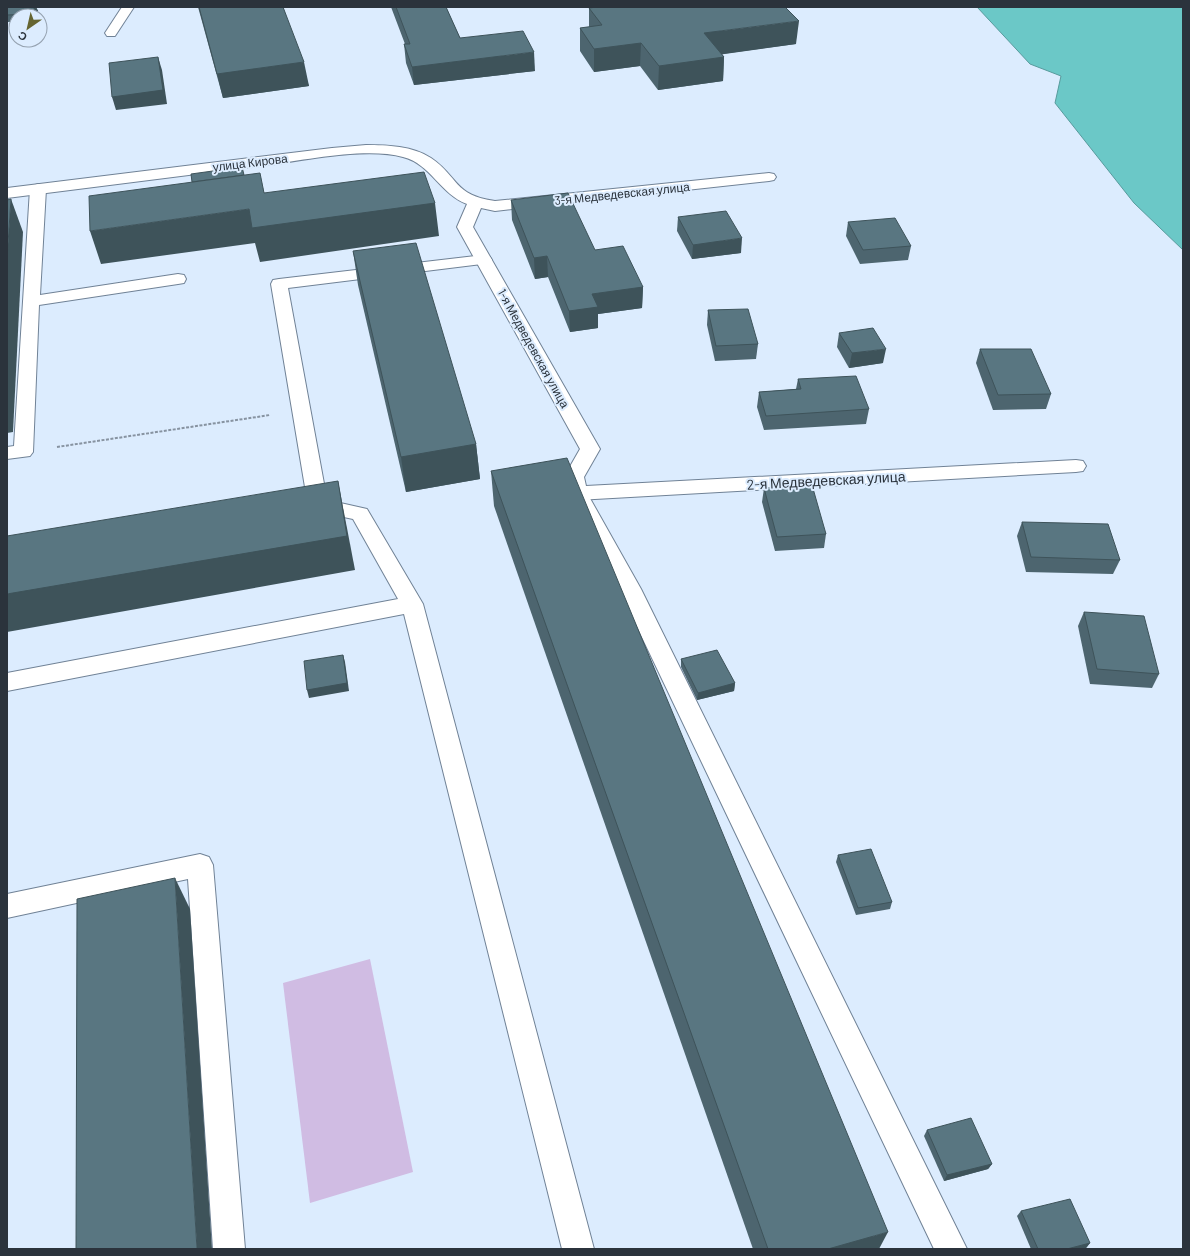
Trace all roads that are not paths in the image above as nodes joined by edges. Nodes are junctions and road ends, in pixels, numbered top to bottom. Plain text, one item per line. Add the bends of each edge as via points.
1 (128, 7) edge
2 (111, 34) dead end
3 (769, 177) dead end
4 (38, 189) junction
5 (7, 193) edge
6 (475, 203) junction
7 (484, 260) junction
8 (178, 279) dead end
9 (31, 301) junction
10 (15, 452) edge
11 (1076, 466) dead end
12 (577, 493) junction
13 (412, 604) junction
14 (7, 682) edge
15 (7, 906) edge
16 (229, 1249) edge
17 (578, 1249) edge
18 (951, 1249) edge

1 - 2 street
3 - 6 street, 3-я Медведевская улица via 495,206
4 - 5 street, улица Кирова
4 - 6 street, улица Кирова via 374,149 402,151 422,158 439,171 457,193
4 - 9 street
6 - 7 street, 1-я Медведевская улица via 465,227
7 - 12 street, 1-я Медведевская улица via 590,449 574,477
7 - 13 street via 279,284 318,505 360,514
8 - 9 street
9 - 10 street
11 - 12 street, 2-я Медведевская улица
12 - 18 street via 630,589
13 - 14 street
13 - 17 street
15 - 16 street via 200,866

